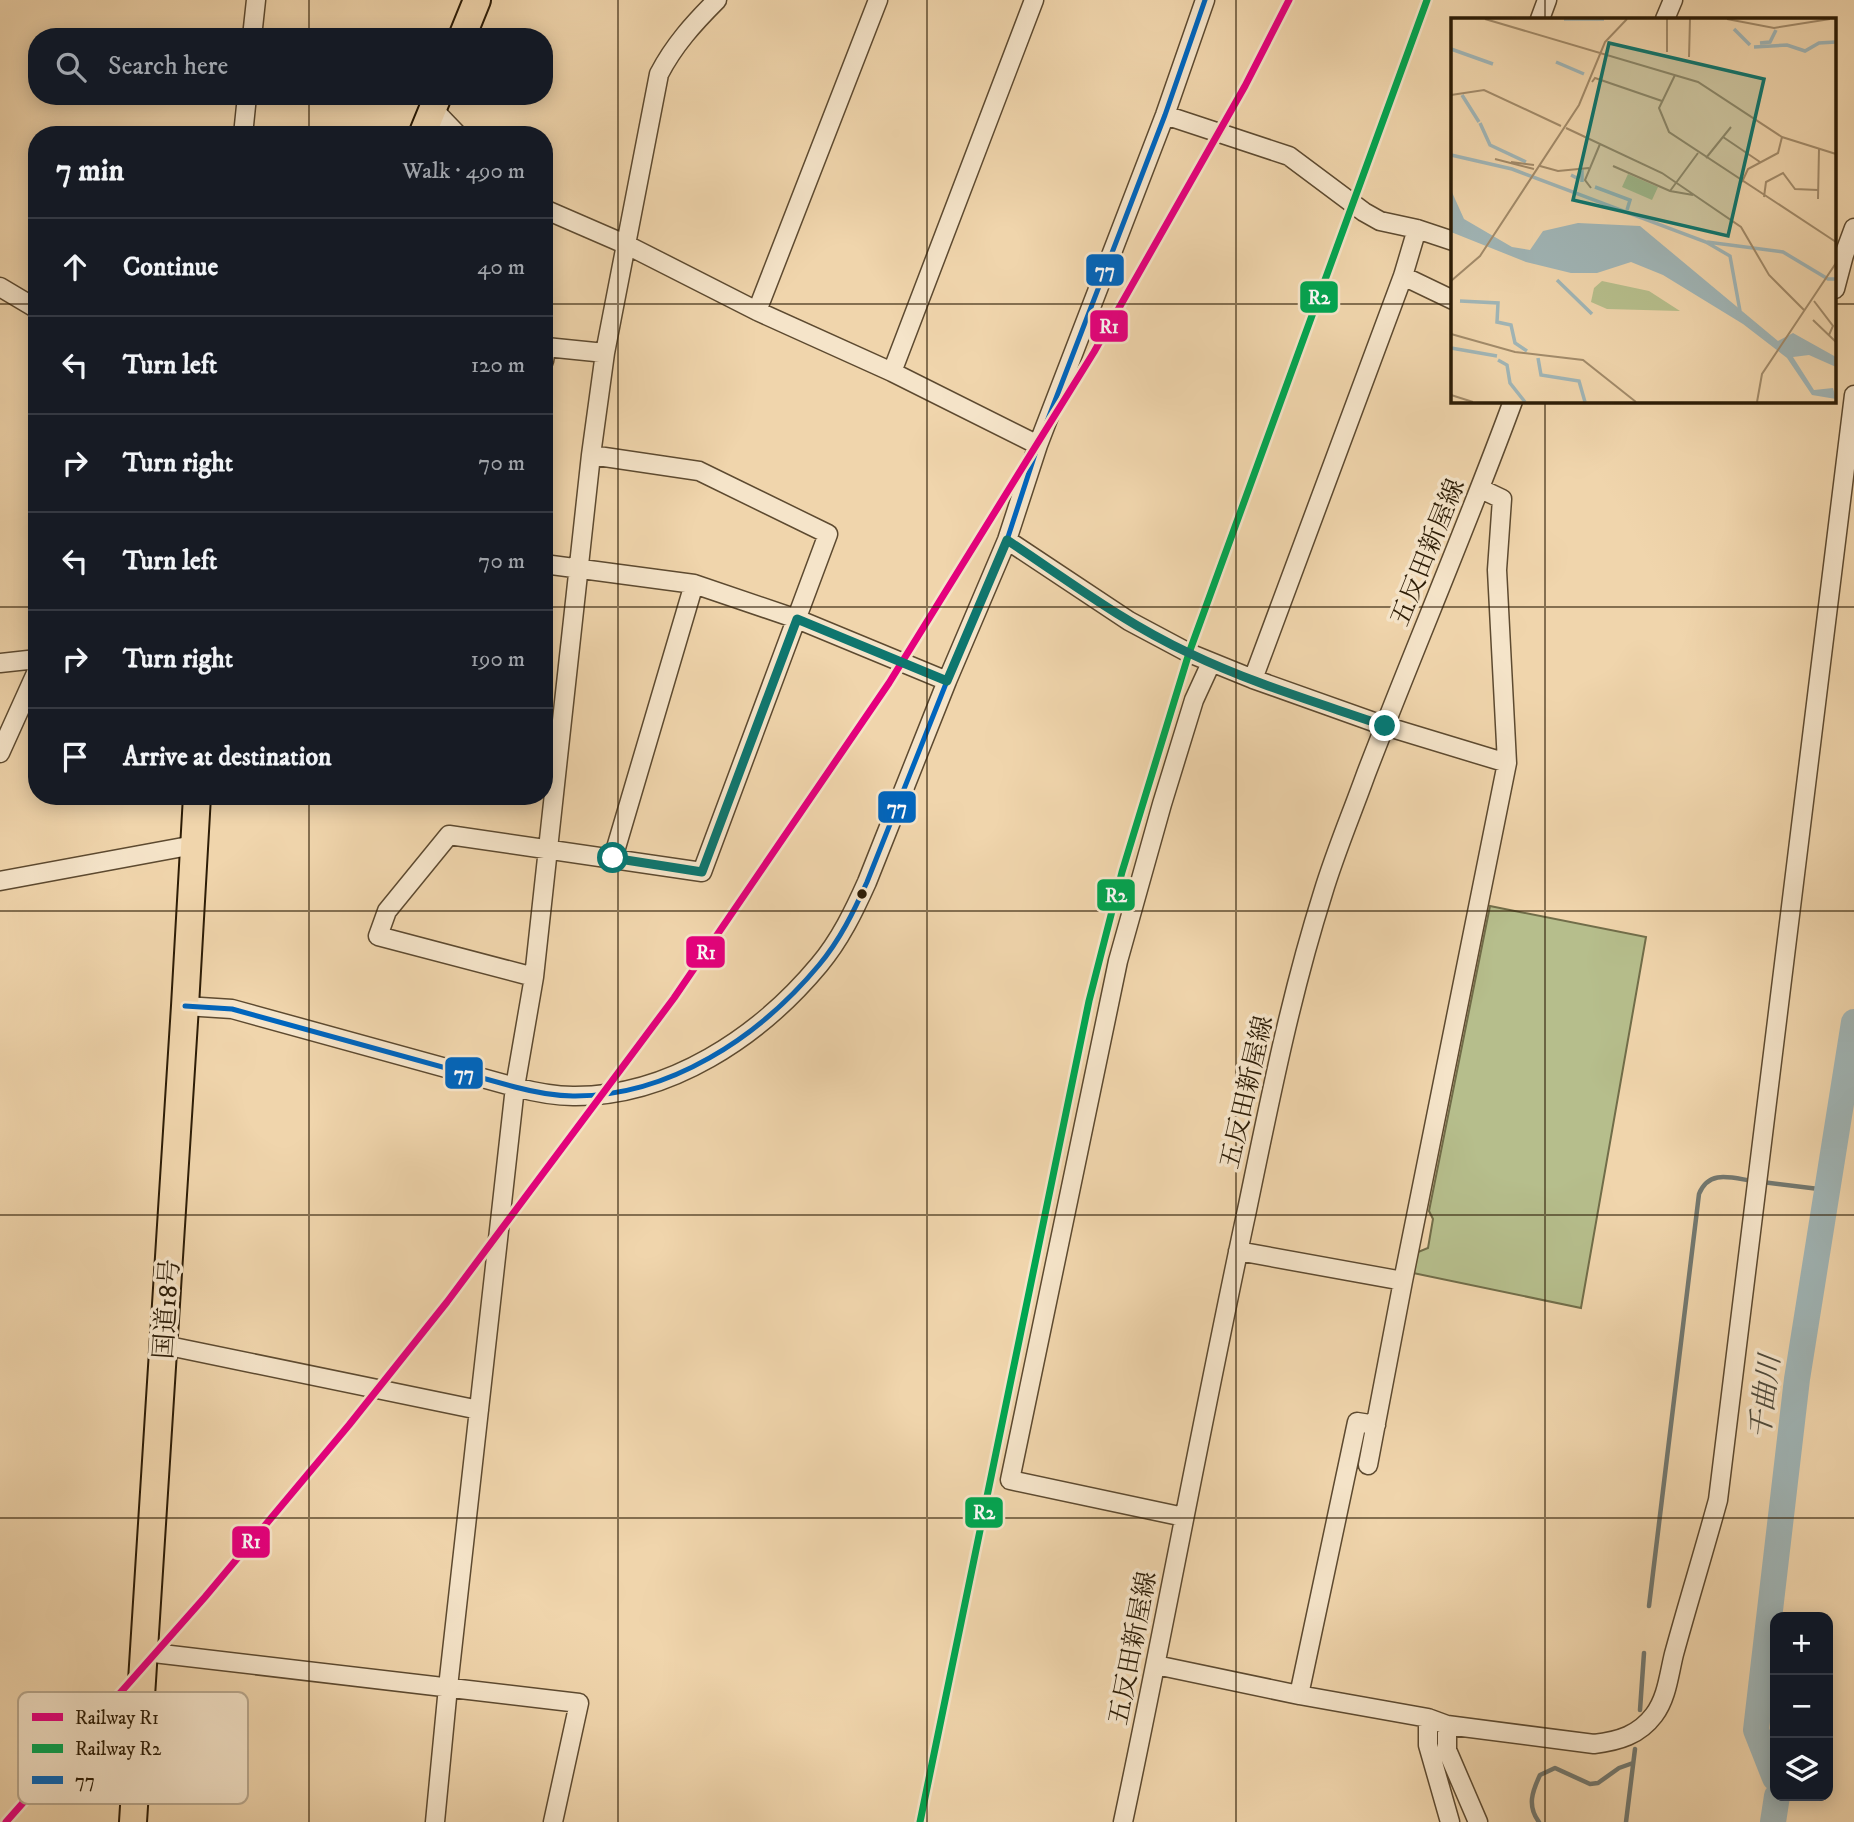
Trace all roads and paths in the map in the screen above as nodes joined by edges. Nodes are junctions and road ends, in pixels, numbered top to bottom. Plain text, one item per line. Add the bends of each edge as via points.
1 (256, 0) edge
2 (477, 0) edge
3 (716, 0) edge
4 (878, 0) edge
5 (1034, 0) edge
6 (1205, 0) edge
7 (1547, 0) edge
8 (1673, 0) edge
9 (1540, 18) edge
10 (1665, 18) edge
11 (253, 28) edge
12 (466, 28) edge
13 (246, 105) edge
14 (435, 105) edge
15 (437, 105) edge
16 (1165, 115) junction
17 (244, 126) edge
18 (426, 126) edge
19 (452, 126) edge
20 (553, 213) edge
21 (1854, 228) edge
22 (1417, 229) junction
23 (1451, 240) edge
24 (626, 245) junction
25 (1403, 276) junction
26 (1836, 285) edge
27 (0, 287) edge
28 (1451, 299) edge
29 (28, 304) edge
30 (757, 311) junction
31 (553, 348) edge
32 (605, 354) junction
33 (892, 372) junction
34 (1854, 395) edge
35 (1513, 402) edge
36 (1038, 445) junction
37 (591, 455) junction
38 (1481, 489) junction
39 (1007, 540) junction
40 (553, 565) edge
41 (578, 567) junction
42 (694, 584) junction
43 (797, 619) junction
44 (28, 660) edge
45 (0, 663) edge
46 (1211, 663) junction
47 (1253, 679) junction
48 (947, 681) junction
49 (28, 691) edge
50 (1385, 726) junction
51 (0, 753) edge
52 (1507, 763) junction
53 (196, 805) edge
54 (194, 845) junction
55 (549, 850) junction
56 (613, 858) junction
57 (0, 881) edge
58 (534, 977) junction
59 (185, 1006) junction
60 (515, 1087) junction
61 (1238, 1251) junction
62 (1402, 1281) junction
63 (164, 1345) junction
64 (479, 1410) junction
65 (1376, 1424) junction
66 (1368, 1465) dead end
67 (1184, 1517) junction
68 (145, 1652) junction
69 (1156, 1665) junction
70 (448, 1688) junction
71 (142, 1692) edge
72 (1299, 1695) junction
73 (1428, 1718) junction
74 (1447, 1725) junction
75 (134, 1804) edge
76 (133, 1822) edge
77 (435, 1822) edge
78 (553, 1822) edge
79 (1122, 1822) edge
80 (1450, 1822) edge
81 (1478, 1822) edge

1 - 11 street
2 - 12 highway
3 - 24 street via 669,54 659,74
4 - 30 street
5 - 33 street
6 - 16 street
7 - 9 street
8 - 10 street
13 - 17 street
14 - 18 highway
15 - 19 street
16 - 22 street via 1289,156 1380,221
16 - 36 street
20 - 24 street
21 - 26 street
22 - 23 street
22 - 25 street
24 - 30 street
24 - 32 street
25 - 28 street
25 - 47 street
27 - 29 street
30 - 33 street
31 - 32 street
32 - 37 street
33 - 36 street
34 - 74 street via 1718,1500 1667,1687 1656,1713 1642,1729 1614,1742 1587,1744
35 - 38 street, 五反田新屋線
36 - 39 street
37 - 41 street
37 - 43 street via 699,471 828,534
38 - 50 street, 五反田新屋線
38 - 52 street via 1502,499 1497,570
39 - 46 street via 1129,621
39 - 48 street
40 - 41 street
41 - 42 street
41 - 55 street
42 - 43 street
42 - 56 street
43 - 48 street
43 - 56 street via 702,872
44 - 45 street
46 - 47 street
46 - 67 street via 1194,700 1118,961 1010,1480
47 - 50 street
48 - 60 street via 844,930 804,982 759,1025 713,1056 629,1090 573,1096
49 - 51 street
50 - 52 street
50 - 61 street, 五反田新屋線 via 1310,938
52 - 62 street
53 - 54 highway, 国道18号
54 - 57 street
54 - 59 highway, 国道18号
55 - 56 street
55 - 58 street
55 - 58 street via 449,835 387,911 378,936
58 - 60 street
59 - 60 street via 232,1009
59 - 63 highway, 国道18号
60 - 64 street
61 - 62 street
61 - 67 street, 五反田新屋線
62 - 65 street
63 - 64 street
63 - 68 highway, 国道18号
64 - 70 street
65 - 66 street
65 - 72 street via 1357,1422
67 - 69 street, 五反田新屋線
68 - 70 street
68 - 71 highway, 国道18号
69 - 72 street
69 - 79 street, 五反田新屋線
70 - 77 street
70 - 78 street via 579,1703
72 - 73 street
73 - 74 street
73 - 80 street via 1428,1745
74 - 81 street via 1447,1750
75 - 76 highway, 国道18号

